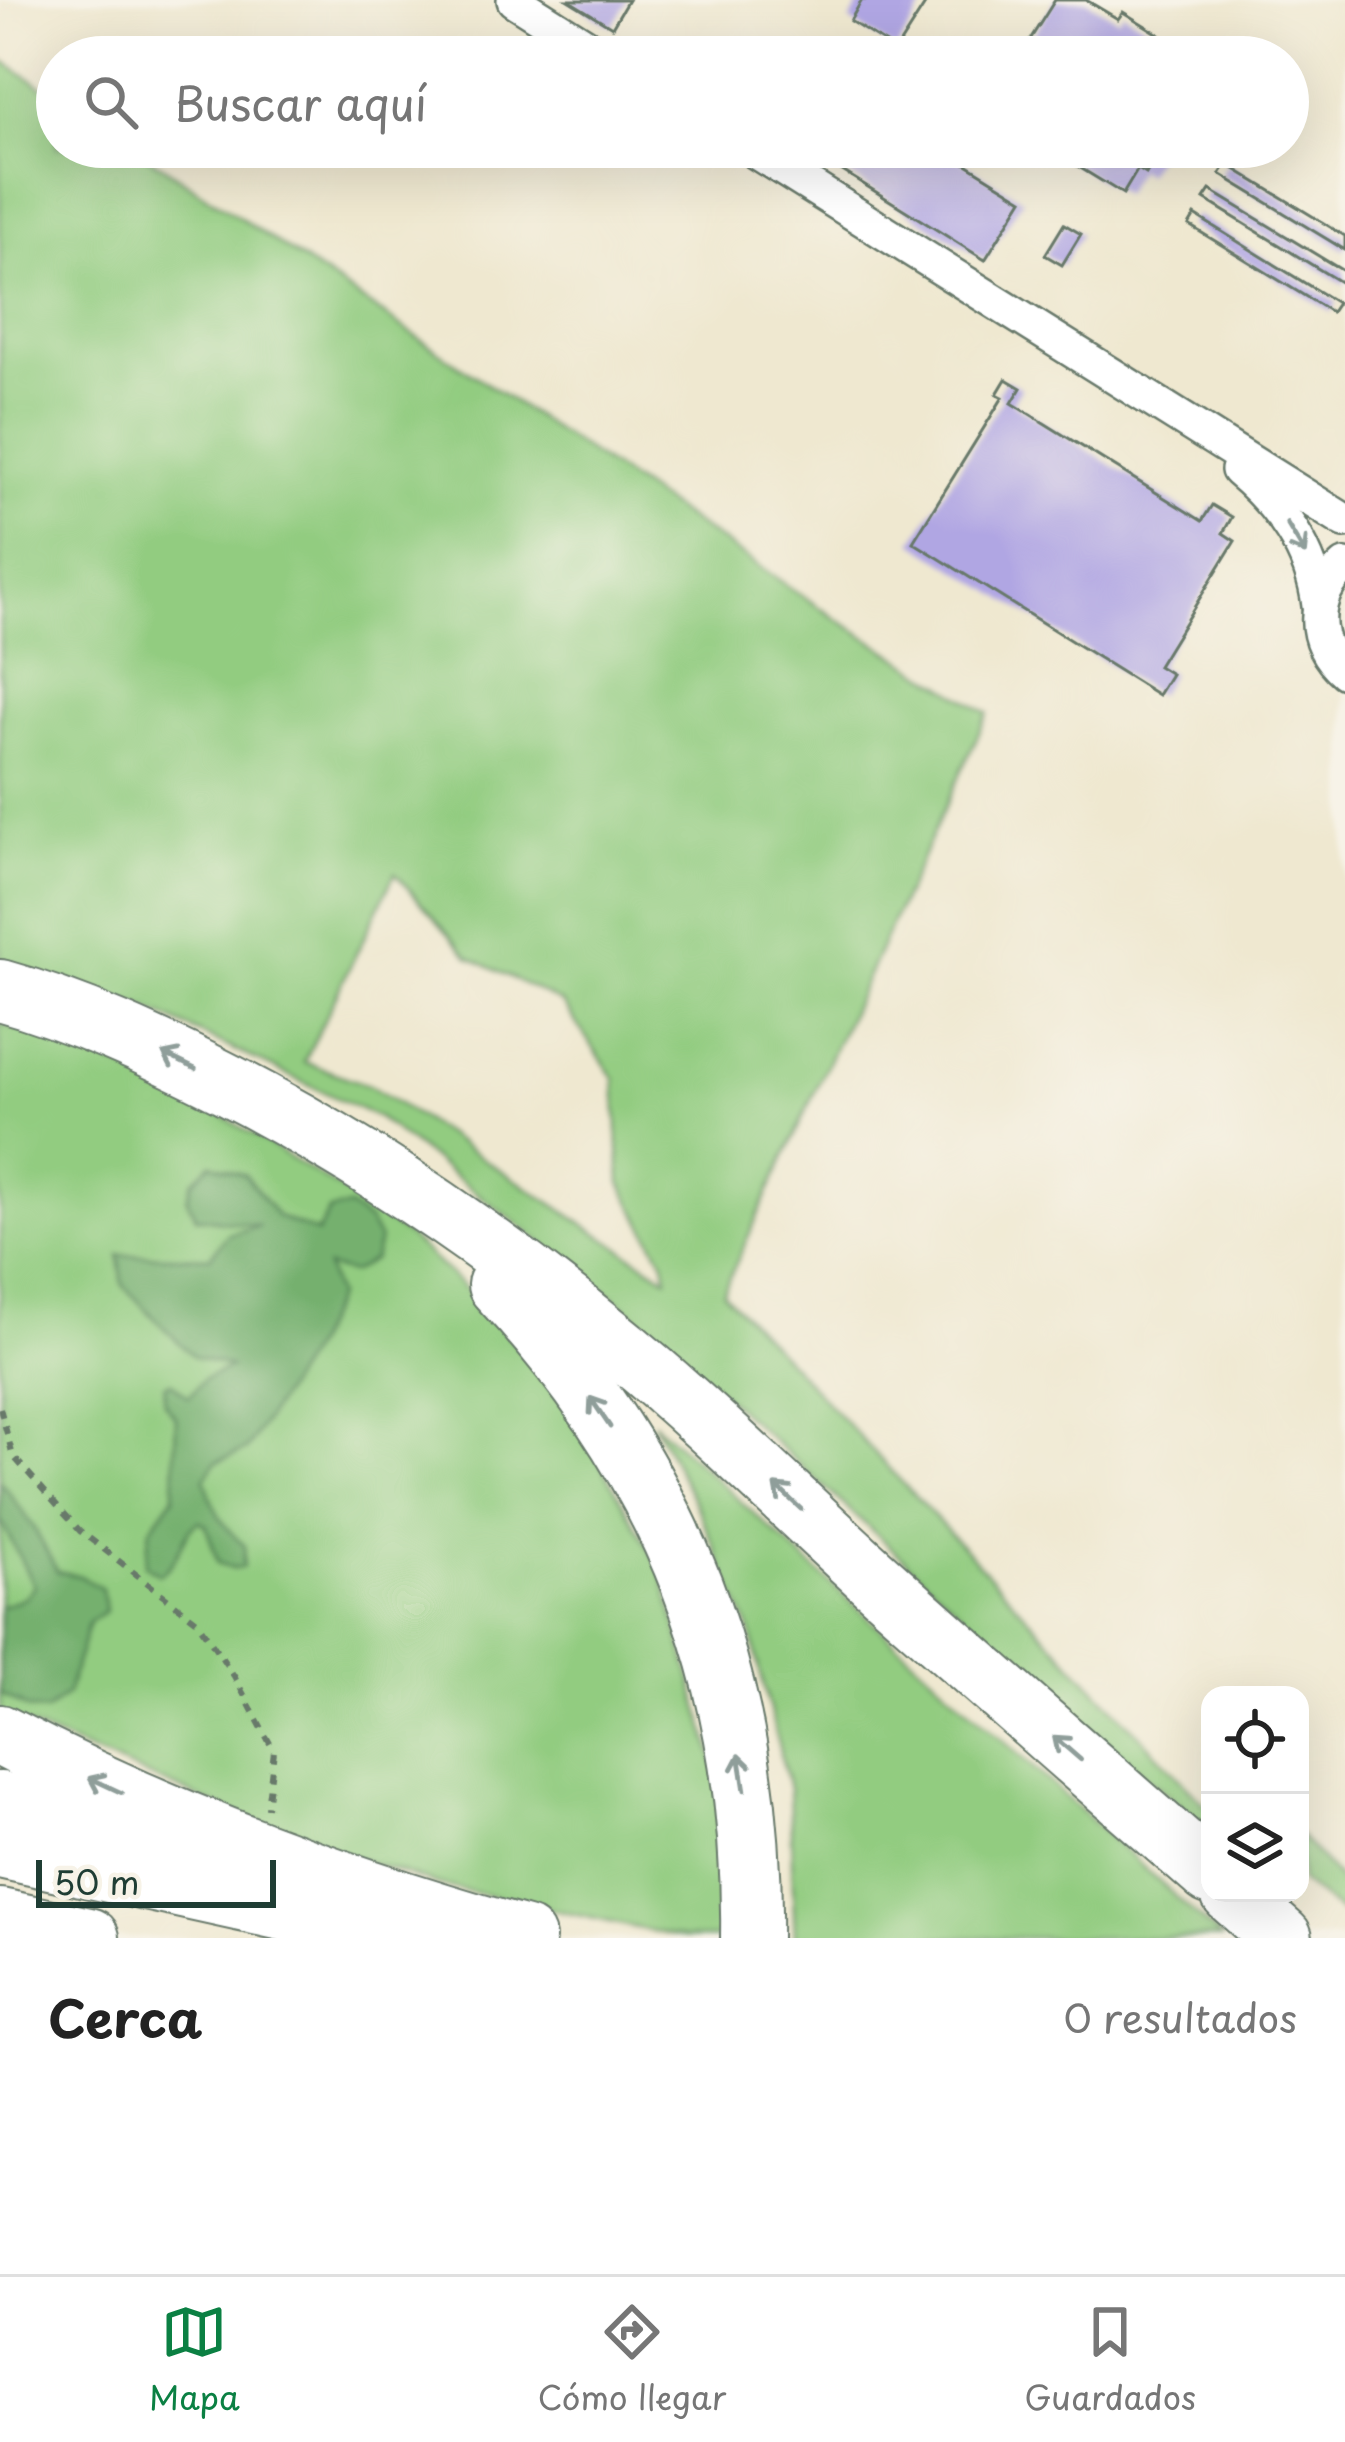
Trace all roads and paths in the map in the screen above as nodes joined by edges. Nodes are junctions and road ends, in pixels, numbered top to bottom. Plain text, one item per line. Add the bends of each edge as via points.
1 (514, 0) edge
2 (571, 36) edge
3 (781, 168) edge
4 (1152, 401) junction
5 (1345, 520) edge
6 (1345, 566) edge
7 (1319, 606) junction
8 (1345, 672) edge
9 (0, 990) edge
10 (284, 1113) junction
11 (0, 1408) edge
12 (0, 1735) edge
13 (0, 1802) edge
14 (264, 1827) dead end
15 (0, 1848) edge
16 (1201, 1866) edge
17 (1241, 1902) edge
18 (752, 1913) edge
19 (0, 1919) edge
20 (430, 1927) edge
21 (89, 1938) edge
22 (525, 1938) edge
23 (1282, 1938) edge

1 - 2 street
3 - 4 street
4 - 5 street
4 -> 7 street via 1278,510 1310,565
6 - 7 street
7 - 8 street via 1321,639
10 -> 9 highway via 110,1029
16 -> 10 highway via 628,1354 430,1202
18 -> 10 highway via 742,1768 708,1628 672,1534 620,1441 558,1353 488,1275 404,1198
11 - 14 path via 13,1456 80,1531 197,1621 234,1676 274,1751
20 -> 12 highway
13 - 20 highway
15 - 20 highway
17 - 23 highway
19 - 21 highway
20 - 22 highway

